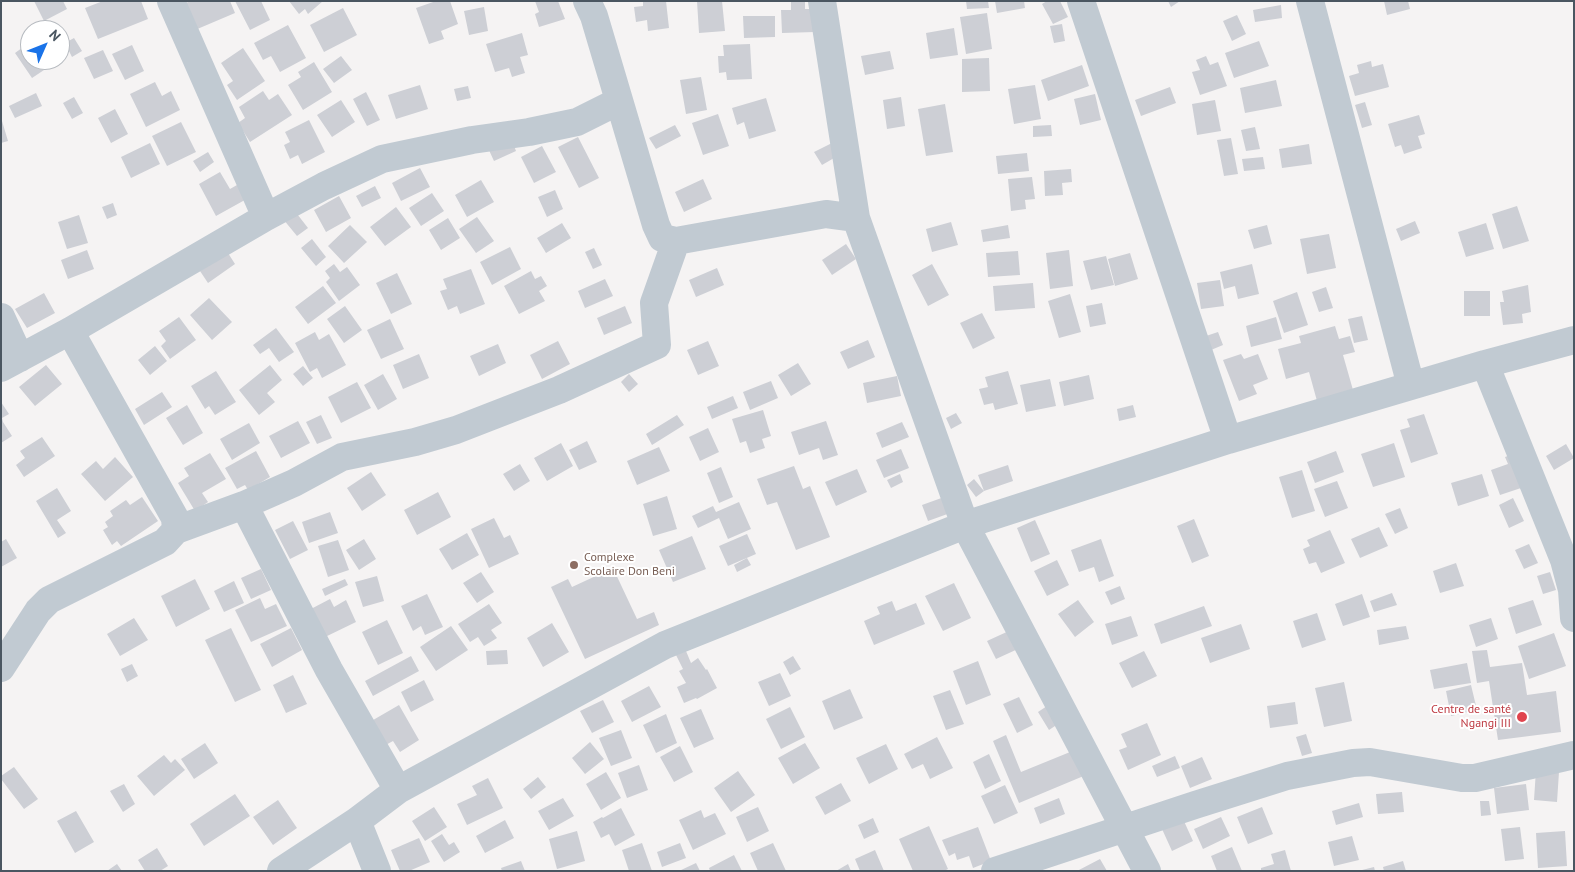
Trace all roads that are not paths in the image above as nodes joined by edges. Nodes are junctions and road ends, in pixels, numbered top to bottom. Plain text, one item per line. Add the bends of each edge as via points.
1 (171, 1) edge
2 (587, 1) edge
3 (822, 1) edge
4 (1081, 1) edge
5 (1310, 1) edge
6 (619, 101) junction
7 (266, 217) junction
8 (856, 218) junction
9 (676, 241) junction
10 (1, 317) edge
11 (70, 331) junction
12 (1574, 340) edge
13 (11, 363) edge
14 (1485, 364) junction
15 (1411, 386) junction
16 (1228, 440) junction
17 (244, 505) junction
18 (965, 524) junction
19 (176, 530) junction
20 (1574, 618) edge
21 (1, 668) edge
22 (1574, 755) edge
23 (398, 790) junction
24 (357, 821) junction
25 (1125, 829) junction
26 (280, 871) edge
27 (377, 871) edge
28 (995, 871) edge
29 (1147, 871) edge

1 - 7 street
2 - 6 street
3 - 8 street
4 - 16 street
5 - 15 street
6 - 7 street via 576,122 382,159
6 - 9 street via 656,225 662,238
7 - 11 street
8 - 9 street via 826,214
8 - 18 street
9 - 17 street via 654,302 657,346 559,390 456,430 342,457
10 - 13 street
11 - 13 street
11 - 19 street via 175,518
12 - 14 street
14 - 15 street
14 - 20 street via 1564,560 1572,590
15 - 16 street
16 - 18 street
17 - 19 street
17 - 23 street via 329,670
18 - 23 street via 665,645
18 - 25 street
19 - 21 street via 165,542 49,600 38,610
22 - 25 street via 1475,778 1370,762 1353,763 1287,776
23 - 24 street
24 - 26 street
24 - 27 street
25 - 28 street
25 - 29 street

